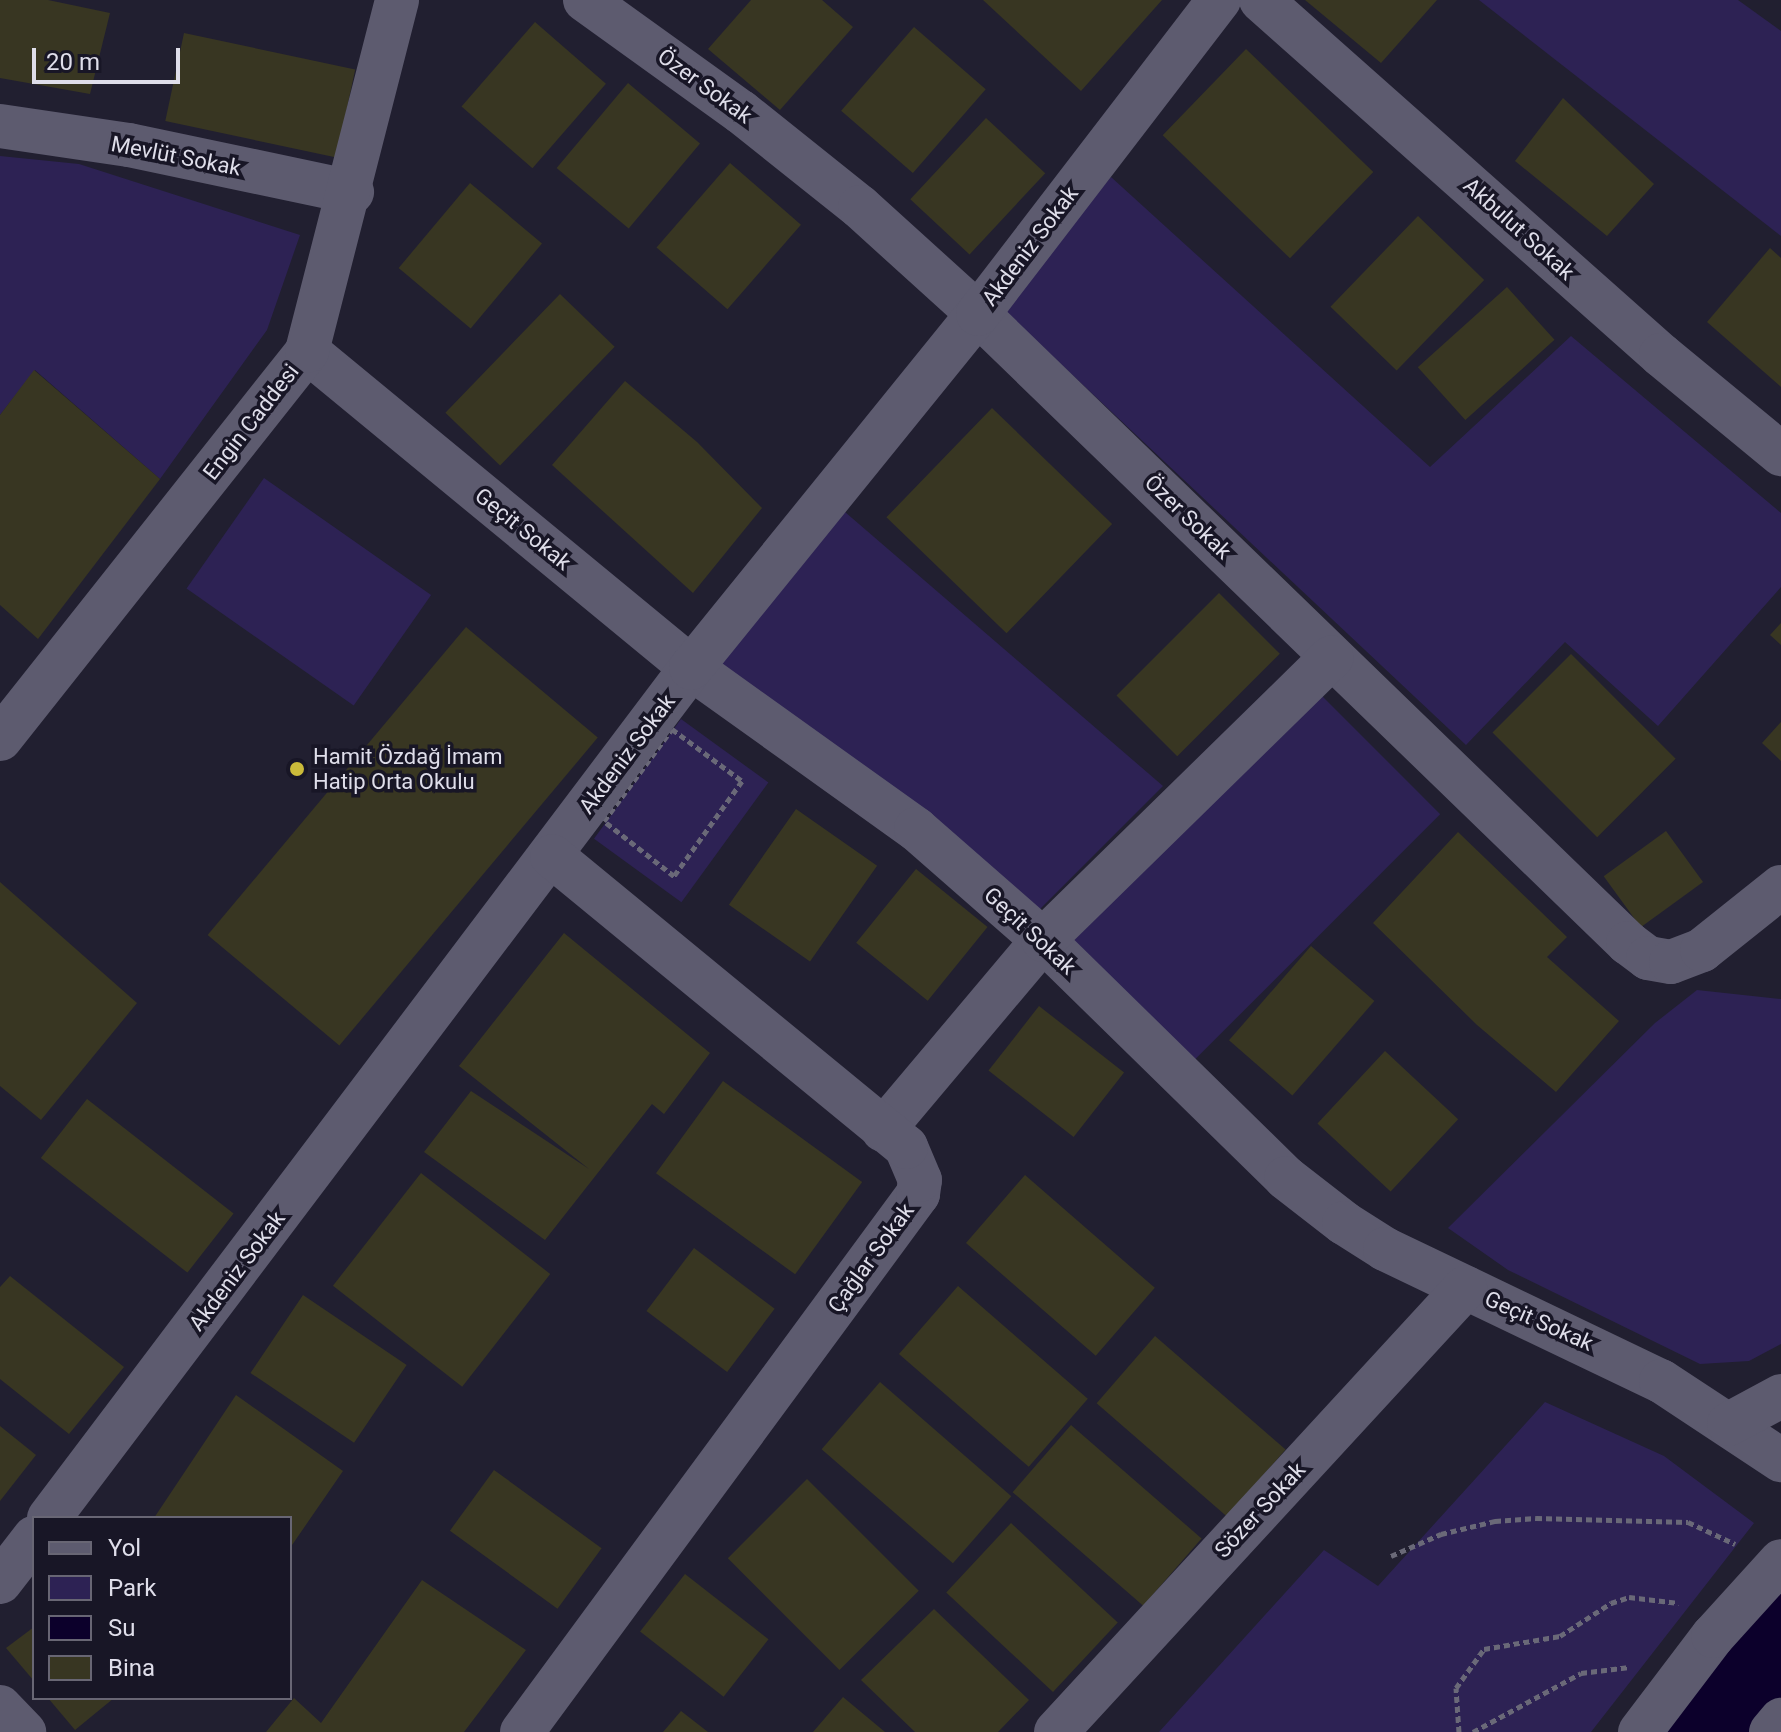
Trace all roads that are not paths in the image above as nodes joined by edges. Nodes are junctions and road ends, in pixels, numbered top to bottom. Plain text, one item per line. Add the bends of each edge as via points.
1 (397, 0) edge
2 (585, 0) edge
3 (1219, 0) edge
4 (1261, 0) edge
5 (0, 126) edge
6 (352, 192) junction
7 (978, 314) junction
8 (307, 351) junction
9 (1781, 454) edge
10 (1332, 657) junction
11 (691, 668) junction
12 (0, 739) edge
13 (552, 856) junction
14 (1781, 887) edge
15 (1043, 940) junction
16 (883, 1130) junction
17 (1465, 1288) junction
18 (1781, 1396) edge
19 (1729, 1424) junction
20 (1781, 1460) edge
21 (51, 1516) edge
22 (32, 1541) edge
23 (1781, 1561) edge
24 (0, 1582) edge
25 (0, 1707) edge
26 (1781, 1720) edge
27 (24, 1732) edge
28 (522, 1732) edge
29 (1056, 1732) edge
30 (1640, 1732) edge
31 (1771, 1732) edge

1 - 6 street, Engin Caddesi
2 - 7 street, Özer Sokak via 836,188
3 - 7 street, Akdeniz Sokak
4 - 9 street, Akbulut Sokak via 1661,355
5 - 6 street, Mevlüt Sokak via 129,145
6 - 8 street, Engin Caddesi
7 - 10 street, Özer Sokak
7 - 11 street, Akdeniz Sokak
8 - 11 street, Geçit Sokak
8 - 12 street, Engin Caddesi
10 - 14 street, Özer Sokak via 1648,958 1671,962 1702,950
10 - 15 street
11 - 13 street, Akdeniz Sokak
11 - 15 street, Geçit Sokak via 916,829
13 - 16 street, Çağlar Sokak
13 - 21 street, Akdeniz Sokak
15 - 16 street
15 - 17 street, Geçit Sokak via 1286,1178 1385,1249
16 - 28 street, Çağlar Sokak via 917,1162 918,1194
17 - 19 street, Geçit Sokak via 1585,1340
17 - 29 street, Sözer Sokak
18 - 19 street
19 - 20 street, Geçit Sokak
22 - 24 street
23 - 30 street via 1713,1636
25 - 27 street
26 - 31 street

